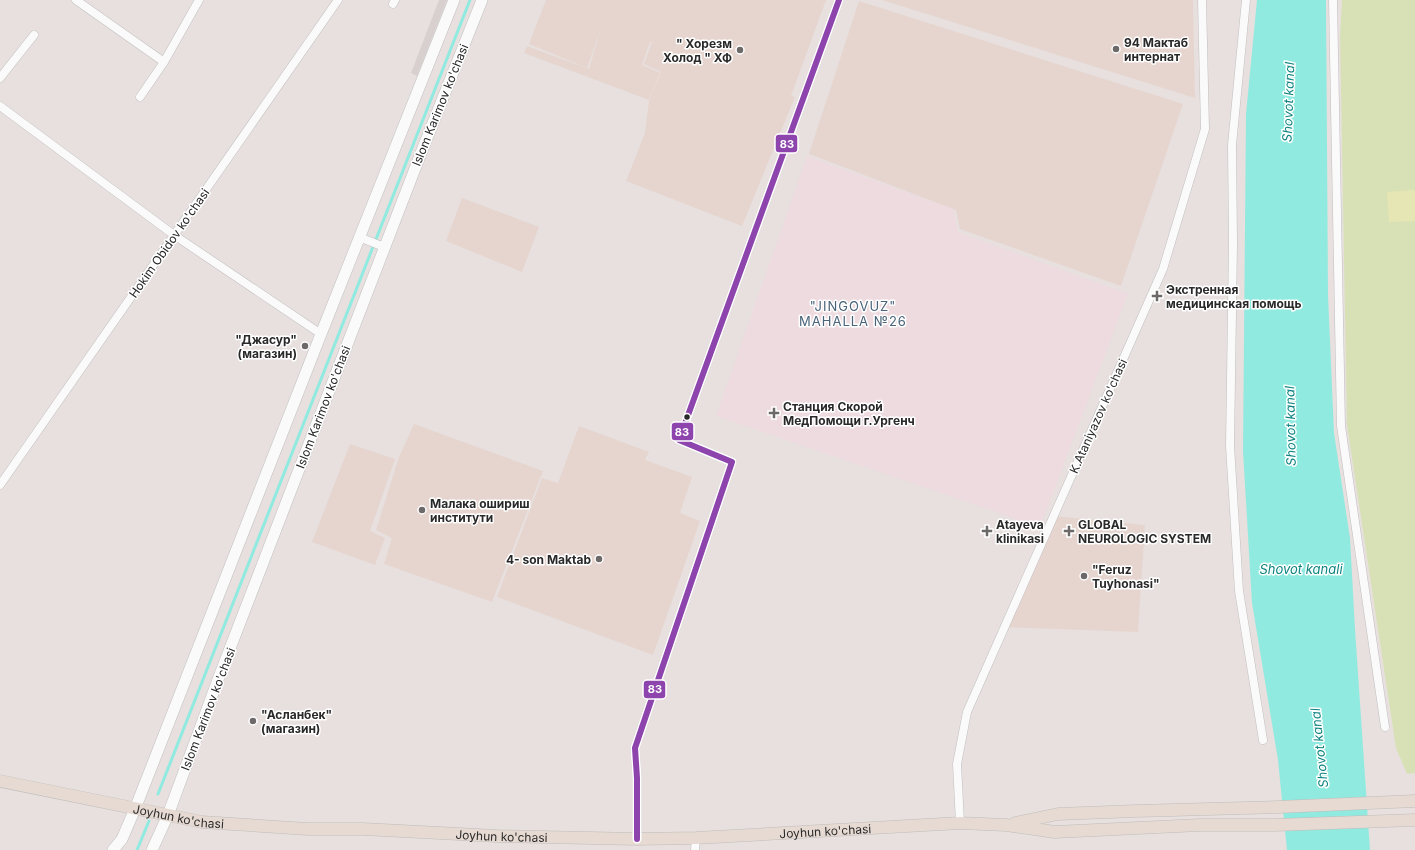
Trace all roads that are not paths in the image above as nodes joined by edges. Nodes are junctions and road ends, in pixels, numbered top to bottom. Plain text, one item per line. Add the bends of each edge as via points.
1 (76, 0) edge
2 (199, 0) edge
3 (338, 0) edge
4 (454, 0) edge
5 (482, 0) edge
6 (839, 0) edge
7 (1202, 0) edge
8 (1246, 0) edge
9 (1333, 0) edge
10 (34, 35) dead end
11 (164, 62) junction
12 (0, 78) edge
13 (140, 97) dead end
14 (0, 106) edge
15 (174, 235) junction
16 (359, 237) junction
17 (384, 247) junction
18 (321, 334) junction
19 (0, 485) edge
20 (1385, 727) dead end
21 (1263, 740) dead end
22 (0, 781) edge
23 (1414, 801) edge
24 (135, 809) junction
25 (168, 815) junction
26 (1414, 820) edge
27 (960, 823) junction
28 (1006, 825) junction
29 (637, 839) junction
30 (695, 844) edge
31 (113, 850) edge
32 (152, 850) edge

1 - 11 street
2 - 11 street
3 - 15 street, Hokim Obidov ko'chasi
4 - 16 main road
5 - 17 main road, Islom Karimov ko'chasi
6 - 29 street via 679,440 732,462 635,748
7 - 27 street, K.Ataniyazov ko'chasi via 1205,129 1163,269 967,712 957,764
8 - 21 street via 1232,145 1230,446 1239,591
9 - 20 street via 1341,426
10 - 12 street
11 - 13 street
14 - 15 street
15 - 18 street
15 - 19 street, Hokim Obidov ko'chasi
16 - 17 street
16 - 18 main road
17 - 25 main road, Islom Karimov ko'chasi
18 - 24 main road
22 - 24 main road, Joyhun ko'chasi
23 - 28 main road, Joyhun ko'chasi via 1058,814
24 - 25 main road, Joyhun ko'chasi
24 - 31 main road via 122,839
25 - 29 main road, Joyhun ko'chasi via 202,822 308,829
25 - 32 main road, Islom Karimov ko'chasi
26 - 28 main road, Joyhun ko'chasi via 1275,826 1200,825 1055,832
27 - 28 main road, Joyhun ko'chasi
27 - 30 main road, Joyhun ko'chasi
29 - 30 main road, Joyhun ko'chasi

